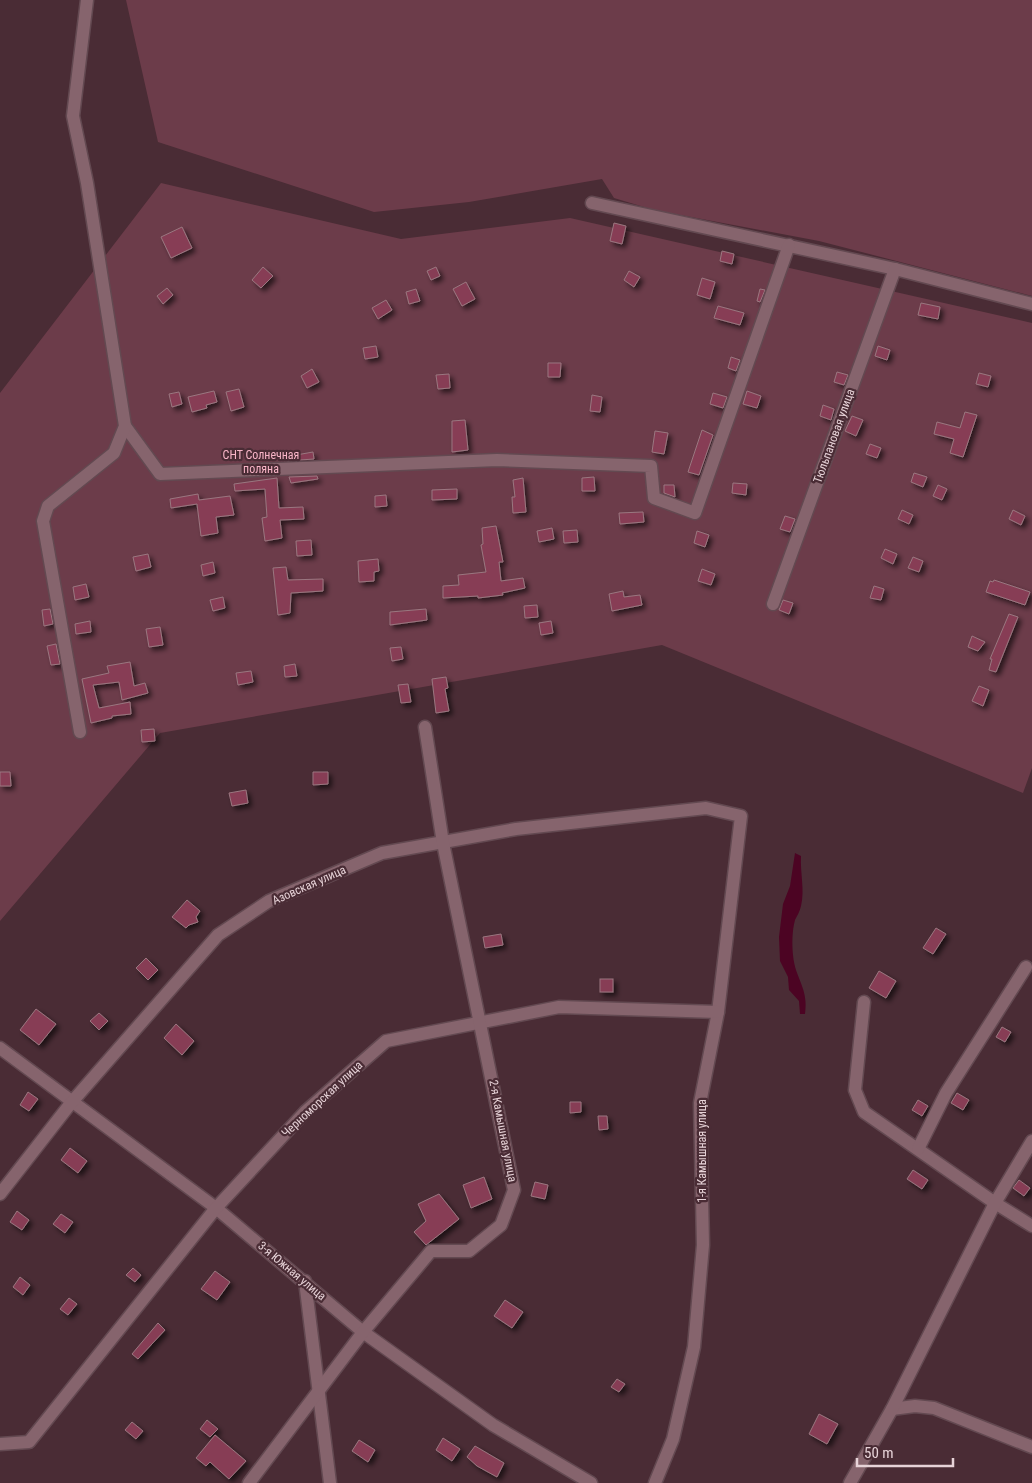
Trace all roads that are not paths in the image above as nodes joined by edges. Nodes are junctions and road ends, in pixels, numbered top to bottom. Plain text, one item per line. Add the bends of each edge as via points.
1 (87, 0) edge
2 (592, 203) dead end
3 (789, 245) junction
4 (896, 269) junction
5 (1032, 304) edge
6 (125, 426) junction
7 (773, 604) dead end
8 (425, 727) dead end
9 (80, 732) dead end
10 (741, 816) joint
11 (442, 844) junction
12 (1026, 967) dead end
13 (864, 1002) dead end
14 (718, 1012) junction
15 (481, 1023) junction
16 (0, 1048) edge
17 (71, 1103) junction
18 (1032, 1141) edge
19 (918, 1149) junction
20 (0, 1194) edge
21 (995, 1203) junction
22 (216, 1208) junction
23 (1032, 1226) edge
24 (305, 1281) junction
25 (363, 1332) junction
26 (317, 1392) junction
27 (892, 1409) junction
28 (0, 1444) edge
29 (1032, 1447) edge
30 (249, 1483) edge
31 (330, 1483) edge
32 (591, 1483) edge
33 (655, 1483) edge
34 (850, 1483) edge

1 - 6 street via 73,116 87,183
2 - 3 street
3 - 4 street
3 - 6 street via 694,514 654,498 651,466 497,460 160,474
4 - 5 street
4 - 7 street, Тюльпановая улица
6 - 9 street via 114,453 48,506 43,521
8 - 11 street, 2-я Камышная улица
10 - 11 street, Азовская улица via 706,808 516,829
10 - 14 street, 1-я Камышная улица
11 - 15 street, 2-я Камышная улица
11 - 17 street, Азовская улица via 382,853 269,901 218,936
12 - 19 street via 946,1094
13 - 19 street via 855,1090 864,1112
14 - 15 street, Черноморская улица via 559,1007
14 - 33 street, 1-я Камышная улица via 700,1103 702,1246 694,1346 673,1439
15 - 22 street, Черноморская улица via 386,1041 305,1112
15 - 25 street, 2-я Камышная улица via 514,1190 501,1224 470,1251 431,1252
16 - 17 street, 3-я Южная улица
17 - 20 street, Азовская улица
17 - 22 street, 3-я Южная улица
18 - 21 street
19 - 21 street
21 - 23 street
21 - 27 street
22 - 24 street, 3-я Южная улица
22 - 28 street, Черноморская улица via 29,1442
24 - 25 street, 3-я Южная улица
24 - 26 street
25 - 26 street, 2-я Камышная улица
25 - 32 street, 3-я Южная улица via 493,1425
26 - 30 street, 2-я Камышная улица
26 - 31 street
27 - 29 street via 934,1408
27 - 34 street

